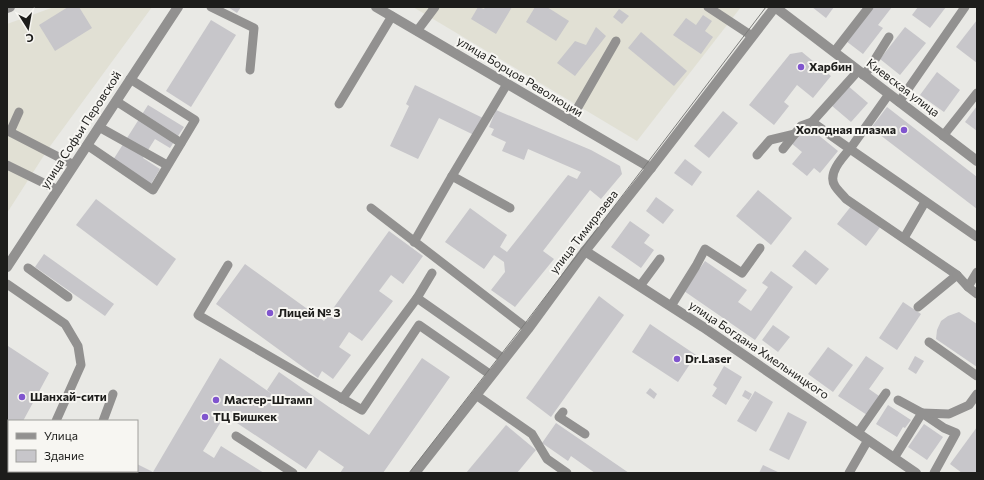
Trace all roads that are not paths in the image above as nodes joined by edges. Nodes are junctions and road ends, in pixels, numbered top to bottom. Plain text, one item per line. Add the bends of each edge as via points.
1 (10, 7) edge
2 (211, 7) edge
3 (376, 7) edge
4 (435, 7) edge
5 (708, 7) edge
6 (775, 7) edge
7 (869, 7) edge
8 (965, 7) edge
9 (7, 8) edge
10 (177, 8) edge
11 (392, 16) junction
12 (417, 31) junction
13 (752, 36) junction
14 (889, 37) dead end
15 (616, 40) dead end
16 (834, 52) junction
17 (250, 70) dead end
18 (861, 73) junction
19 (130, 79) junction
20 (507, 84) junction
21 (977, 93) edge
22 (889, 94) junction
23 (116, 101) junction
24 (899, 102) junction
25 (339, 104) dead end
26 (19, 112) dead end
27 (570, 121) junction
28 (812, 122) junction
29 (99, 127) junction
30 (795, 134) junction
31 (943, 136) junction
32 (181, 143) junction
33 (87, 145) junction
34 (783, 149) dead end
35 (850, 149) junction
36 (757, 155) dead end
37 (977, 161) edge
38 (7, 165) edge
39 (74, 165) junction
40 (168, 165) junction
41 (651, 168) junction
42 (452, 176) junction
43 (58, 190) junction
44 (925, 202) junction
45 (371, 208) dead end
46 (510, 208) dead end
47 (904, 238) junction
48 (977, 238) edge
49 (414, 242) junction
50 (760, 248) dead end
51 (585, 251) junction
52 (660, 258) dead end
53 (228, 265) dead end
54 (7, 267) edge
55 (28, 268) dead end
56 (977, 272) edge
57 (432, 274) dead end
58 (957, 274) junction
59 (7, 284) edge
60 (640, 286) junction
61 (968, 287) junction
62 (977, 294) edge
63 (68, 297) dead end
64 (416, 298) junction
65 (671, 306) junction
66 (918, 307) dead end
67 (528, 329) junction
68 (929, 342) dead end
69 (504, 359) junction
70 (491, 375) junction
71 (977, 376) edge
72 (886, 393) dead end
73 (113, 394) dead end
74 (977, 394) edge
75 (476, 395) junction
76 (342, 399) junction
77 (898, 400) dead end
78 (563, 412) dead end
79 (922, 414) junction
80 (56, 420) edge
81 (102, 420) edge
82 (858, 433) junction
83 (585, 434) dead end
84 (236, 436) dead end
85 (868, 440) junction
86 (894, 458) junction
87 (293, 473) edge
88 (415, 473) edge
89 (567, 473) edge
90 (849, 473) edge
91 (916, 473) edge
92 (934, 473) edge

1 - 9 street
2 - 17 lane via 254,28
3 - 11 street, улица Борцов Революции
4 - 12 lane
5 - 13 lane
6 - 13 street, улица Тимирязева
6 - 16 street, Киевская улица
7 - 16 lane
8 - 24 lane
10 - 19 street, улица Софьи Перовской
11 - 12 street, улица Борцов Революции
11 - 25 lane
12 - 20 street, улица Борцов Революции
13 - 41 street, улица Тимирязева
14 - 18 lane via 869,69
15 - 27 lane
16 - 18 street, Киевская улица
18 - 22 street, Киевская улица
18 - 28 lane
19 - 23 street, улица Софьи Перовской
19 - 32 lane via 195,120
20 - 27 street, улица Борцов Революции
20 - 42 lane
21 - 31 lane
22 - 24 street, Киевская улица
22 - 35 lane
23 - 29 street, улица Софьи Перовской
23 - 32 lane
24 - 31 street, Киевская улица
26 - 39 lane via 10,132
27 - 41 street, улица Борцов Революции
28 - 30 lane via 801,126
28 - 35 lane
29 - 33 street, улица Софьи Перовской
29 - 40 lane
30 - 34 lane
30 - 36 lane via 770,140
31 - 37 street, Киевская улица
32 - 40 lane
33 - 39 street, улица Софьи Перовской
33 - 40 lane via 153,190
35 - 44 lane
35 - 47 lane via 833,175 834,185 846,199
38 - 43 lane
39 - 43 street, улица Софьи Перовской
41 - 51 street, улица Тимирязева
42 - 46 lane
42 - 49 lane
43 - 54 street, улица Софьи Перовской
44 - 47 lane
44 - 48 lane
45 - 49 lane
47 - 58 lane
49 - 67 lane
50 - 65 lane via 742,273 705,248
51 - 60 street, улица Богдана Хмельницкого
51 - 67 street, улица Тимирязева
52 - 60 lane
53 - 76 lane via 198,314
55 - 63 lane
56 - 61 lane
57 - 64 lane
58 - 61 lane
58 - 66 lane
59 - 80 lane via 65,324 78,346 82,365
60 - 65 street, улица Богдана Хмельницкого
61 - 62 lane
64 - 69 lane
64 - 76 lane
65 - 82 street, улица Богдана Хмельницкого
67 - 69 street, улица Тимирязева
68 - 71 lane
69 - 70 street, улица Тимирязева
70 - 75 street, улица Тимирязева
70 - 76 lane via 418,325 362,410
72 - 82 lane
73 - 81 lane
74 - 79 lane via 969,405 949,414
75 - 88 street, улица Тимирязева
75 - 89 lane via 532,434 547,459
77 - 79 lane
78 - 83 lane via 558,417
79 - 86 lane
79 - 92 lane via 956,433
82 - 85 street, улица Богдана Хмельницкого
84 - 87 lane
85 - 86 street, улица Богдана Хмельницкого
85 - 90 lane
86 - 91 street, улица Богдана Хмельницкого

